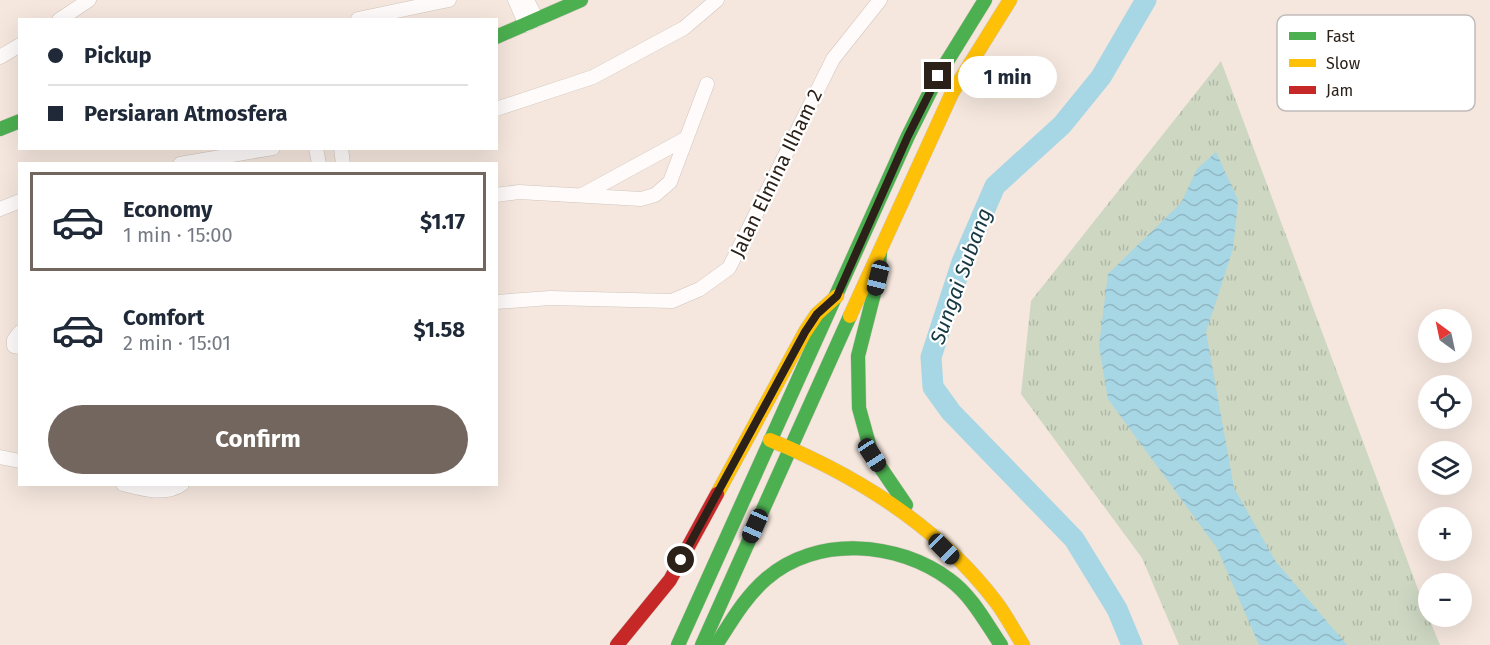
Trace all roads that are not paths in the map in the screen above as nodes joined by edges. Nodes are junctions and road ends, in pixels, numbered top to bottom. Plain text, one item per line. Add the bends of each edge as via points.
1 (89, 0) edge
2 (449, 0) edge
3 (515, 0) edge
4 (527, 0) edge
5 (581, 0) edge
6 (717, 0) edge
7 (880, 0) edge
8 (985, 0) edge
9 (1010, 0) edge
10 (61, 18) edge
11 (363, 18) edge
12 (532, 22) junction
13 (498, 36) edge
14 (18, 46) edge
15 (0, 57) edge
16 (707, 84) dead end
17 (498, 108) edge
18 (18, 123) edge
19 (0, 129) edge
20 (685, 139) junction
21 (261, 150) edge
22 (192, 162) edge
23 (498, 195) edge
24 (580, 196) junction
25 (18, 202) edge
26 (0, 209) edge
27 (880, 252) junction
28 (837, 296) junction
29 (498, 302) edge
30 (18, 335) edge
31 (18, 347) edge
32 (770, 440) junction
33 (790, 447) junction
34 (0, 457) edge
35 (18, 461) edge
36 (131, 486) edge
37 (179, 486) edge
38 (927, 532) junction
39 (617, 645) edge
40 (678, 645) edge
41 (702, 645) edge
42 (716, 645) edge
43 (1001, 645) edge
44 (1023, 645) edge

1 - 10 street
2 - 11 street
3 - 12 street
4 - 12 street
5 - 12 main road
6 - 17 street via 684,28 593,77
7 - 29 street, Jalan Elmina Ilham 2 via 832,59 729,268 700,289 672,301 550,298
8 - 28 main road via 938,76 908,136
9 - 27 main road via 952,93
12 - 13 main road
14 - 15 street
16 - 20 street via 704,100
18 - 19 main road
20 - 24 street
20 - 24 street via 670,182 655,195 641,199
21 - 22 street
23 - 24 street via 519,192
25 - 26 street
27 - 33 main road
27 - 38 main road via 878,278 858,356 859,408 872,455
28 - 32 main road
28 - 39 main road via 805,332 670,580
30 - 31 street via 14,346
32 - 33 main road
32 - 40 main road
33 - 38 main road via 868,486
33 - 41 main road
34 - 35 street
36 - 37 street via 150,491
38 - 44 main road via 994,599
42 - 43 main road via 742,606 773,573 813,554 882,548 923,563 951,581

